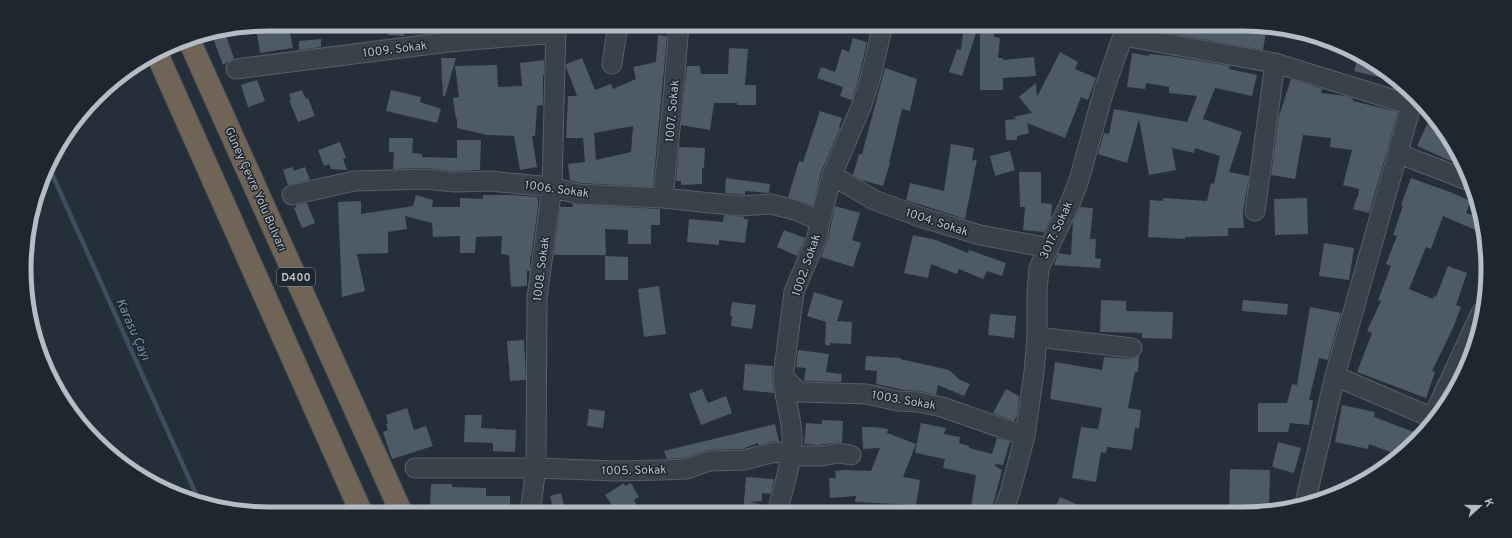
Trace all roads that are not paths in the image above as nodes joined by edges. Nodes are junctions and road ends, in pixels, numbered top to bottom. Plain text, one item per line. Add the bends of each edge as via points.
1 (532, 31) edge
2 (555, 31) edge
3 (617, 31) edge
4 (678, 31) edge
5 (881, 31) edge
6 (1125, 31) edge
7 (1130, 31) edge
8 (191, 44) edge
9 (159, 58) edge
10 (1275, 63) junction
11 (612, 64) dead end
12 (236, 68) dead end
13 (1412, 102) edge
14 (1397, 153) junction
15 (832, 175) junction
16 (1463, 179) edge
17 (552, 187) junction
18 (292, 194) dead end
19 (663, 198) junction
20 (1256, 210) dead end
21 (820, 221) junction
22 (1049, 248) junction
23 (1473, 328) edge
24 (1037, 336) junction
25 (1132, 348) dead end
26 (1335, 376) junction
27 (783, 377) junction
28 (1439, 404) edge
29 (1429, 418) edge
30 (1025, 436) junction
31 (851, 455) dead end
32 (791, 456) junction
33 (415, 468) dead end
34 (536, 468) junction
35 (1306, 499) edge
36 (359, 507) edge
37 (399, 507) edge
38 (531, 507) edge
39 (778, 507) edge
40 (1005, 507) edge

1 - 12 street, 1009. Sokak
2 - 17 street, 1008. Sokak
3 - 11 street
4 - 19 street, 1007. Sokak
5 - 15 street, 1002. Sokak via 861,107
6 - 22 street, 3017. Sokak via 1104,90 1078,180
7 - 10 street
8 - 37 highway, Güney Çevre Yolu Bulvarı / D400
9 - 36 highway, D400
10 - 13 street
10 - 20 street
13 - 14 street
14 - 16 street
14 - 26 street
15 - 21 street, 1002. Sokak
15 - 22 street, 1004. Sokak via 874,200 923,218 980,235
17 - 18 street, 1006. Sokak via 490,181 454,182 427,179 354,181
17 - 19 street, 1006. Sokak via 578,194
17 - 34 street, 1008. Sokak via 537,298
19 - 21 street, 1006. Sokak via 740,206 772,204 795,210
21 - 27 street, 1002. Sokak via 817,237 794,292
22 - 24 street, 3017. Sokak via 1039,268
23 - 28 street
24 - 25 street
24 - 30 street, 3017. Sokak
26 - 29 street
26 - 35 street
27 - 30 street, 1003. Sokak via 799,392 867,394 898,401 918,402 942,407
27 - 32 street, 1002. Sokak via 792,435
30 - 40 street, 3017. Sokak
31 - 32 street, 1005. Sokak via 839,453
32 - 34 street, 1005. Sokak via 776,452 744,460 709,461 686,469 616,471
32 - 39 street, 1002. Sokak
33 - 34 street, 1005. Sokak
34 - 38 street, 1008. Sokak

